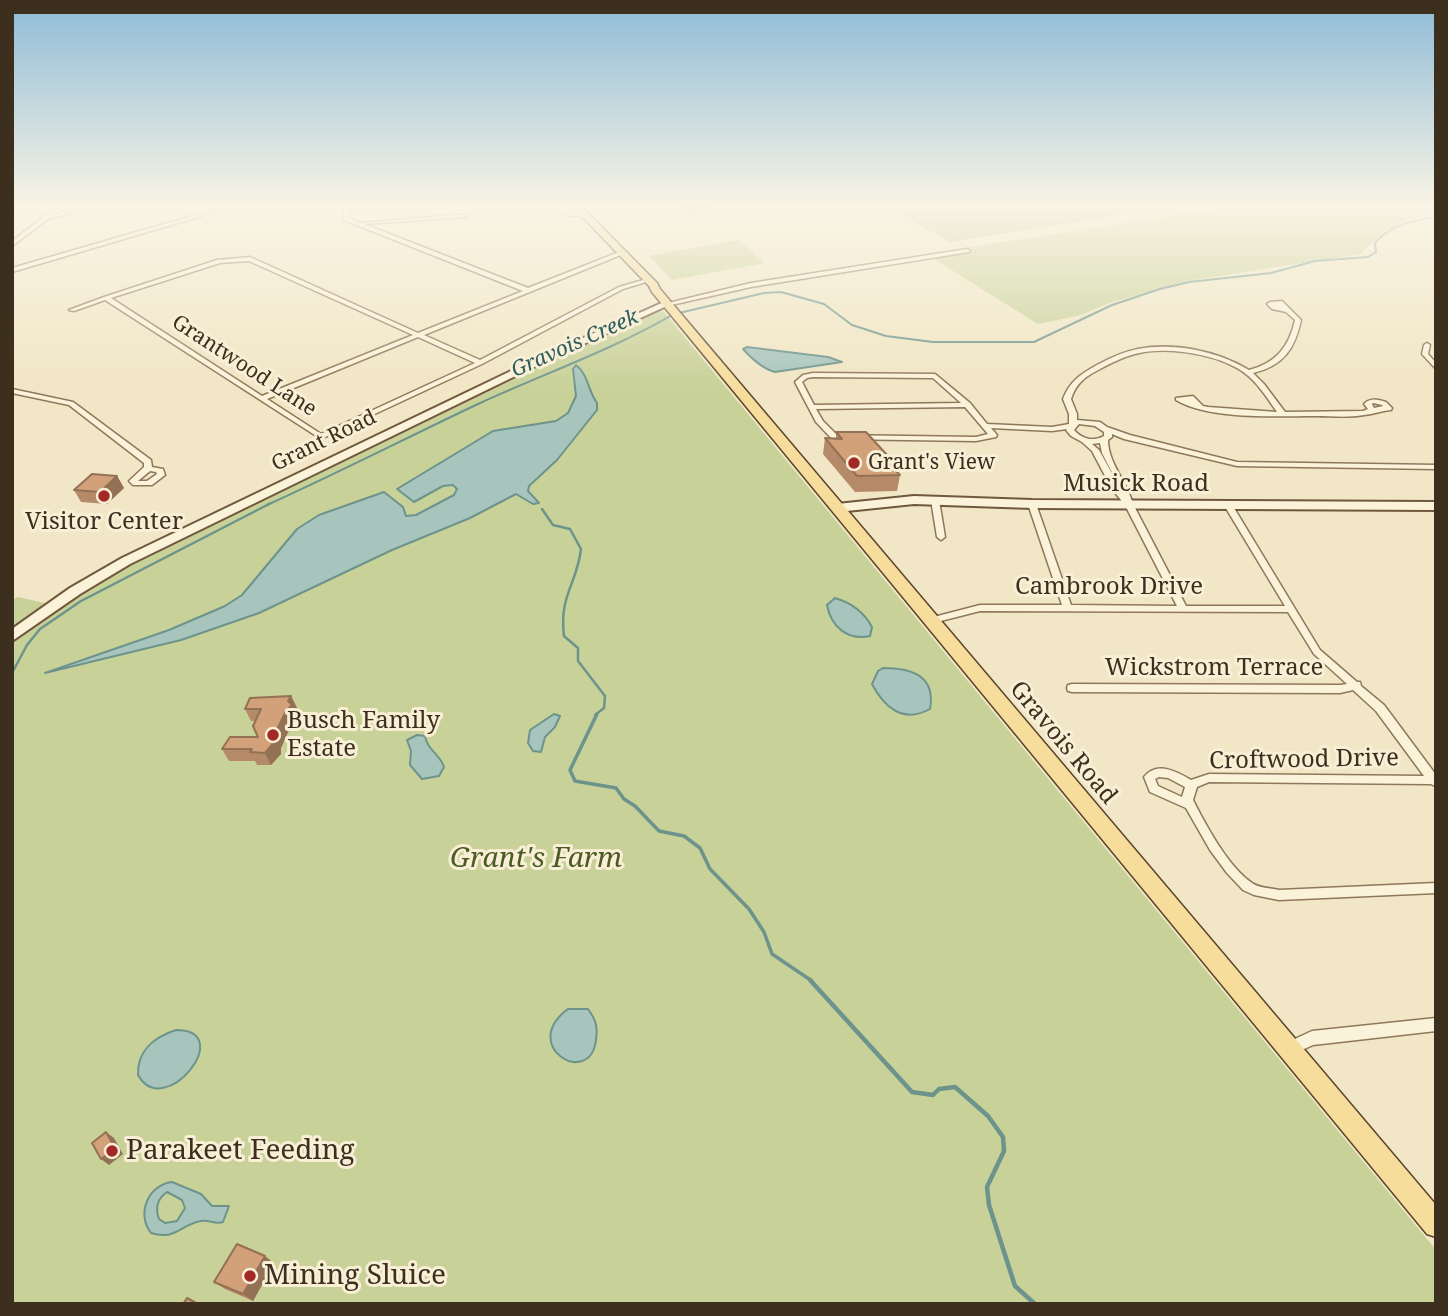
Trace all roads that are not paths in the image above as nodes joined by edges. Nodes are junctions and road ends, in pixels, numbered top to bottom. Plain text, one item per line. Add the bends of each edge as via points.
1 (202, 266) edge
2 (267, 266) edge
3 (467, 266) edge
4 (587, 266) edge
5 (631, 266) edge
6 (637, 266) edge
7 (864, 266) edge
8 (643, 282) junction
9 (527, 290) junction
10 (655, 290) junction
11 (106, 298) junction
12 (72, 310) dead end
13 (1288, 310) dead end
14 (674, 313) junction
15 (418, 334) junction
16 (1427, 345) dead end
17 (480, 363) junction
18 (1436, 367) edge
19 (1249, 372) junction
20 (12, 391) edge
21 (263, 398) junction
22 (967, 405) junction
23 (1200, 406) dead end
24 (811, 407) junction
25 (1371, 410) dead end
26 (1282, 413) junction
27 (1073, 414) junction
28 (1089, 422) junction
29 (1072, 425) junction
30 (989, 428) junction
31 (1106, 429) junction
32 (1075, 436) junction
33 (1127, 437) junction
34 (1105, 439) junction
35 (1085, 441) junction
36 (1436, 467) edge
37 (148, 468) dead end
38 (935, 500) junction
39 (1032, 504) junction
40 (1129, 504) junction
41 (1228, 505) junction
42 (1436, 506) edge
43 (836, 508) junction
44 (941, 537) dead end
45 (1068, 608) junction
46 (1183, 609) junction
47 (1291, 609) junction
48 (929, 621) junction
49 (12, 636) edge
50 (1357, 685) junction
51 (1072, 688) dead end
52 (1434, 781) edge
53 (1192, 786) junction
54 (1188, 803) junction
55 (1436, 888) edge
56 (1436, 1024) edge
57 (1289, 1050) junction
58 (1433, 1217) edge

1 - 11 street, Grantwood Lane
2 - 15 street, Grantwood Lane
3 - 9 street
4 - 9 street
5 - 8 main road, Gravois Road
6 - 10 main road, Gravois Road
7 - 14 street via 800,276
8 - 10 main road, Gravois Road
8 - 17 street, Grantwood Lane via 621,288
9 - 15 street
10 - 14 main road, Gravois Road
11 - 12 street, Grantwood Lane
11 - 21 street, Grantwood Lane
13 - 19 street via 1298,320 1279,363
14 - 43 main road, Gravois Road
14 - 49 street, Grant Road via 541,360 127,561
15 - 17 street, Grantwood Lane
15 - 21 street
16 - 18 street via 1425,354
17 - 21 street, Grantwood Lane via 321,437
19 - 26 street
19 - 27 street via 1207,356 1144,350 1121,356 1071,384 1066,399
20 - 37 street via 71,403 148,462
22 - 24 street
22 - 24 street via 935,376 813,375 799,382
22 - 30 street
23 - 26 street via 1234,413
24 - 30 street via 820,422 841,438 976,439 991,436
25 - 26 street
27 - 28 street
27 - 29 street
28 - 29 street
28 - 31 street
29 - 30 street
29 - 32 street
30 - 32 street
31 - 33 street
31 - 34 street
32 - 35 street
33 - 34 street
33 - 36 street via 1237,464
34 - 35 street
34 - 40 street via 1104,449
35 - 40 street
38 - 39 street, Musick Road
38 - 43 street, Musick Road
38 - 44 street
39 - 40 street, Musick Road
39 - 45 street
40 - 41 street, Musick Road
40 - 46 street
41 - 42 street, Musick Road
41 - 47 street
43 - 48 main road, Gravois Road
45 - 46 street, Cambrook Drive
45 - 48 street, Cambrook Drive via 980,608
46 - 47 street, Cambrook Drive
47 - 50 street via 1317,652
48 - 57 main road, Gravois Road
50 - 51 street, Wickstrom Terrace via 1340,689
50 - 52 street via 1380,708
52 - 53 street, Croftwood Drive via 1209,778
53 - 54 street, Croftwood Drive
53 - 54 street via 1165,772 1149,777 1154,789
54 - 55 street via 1226,862 1247,886 1261,892
56 - 57 street via 1311,1038
57 - 58 main road, Gravois Road

